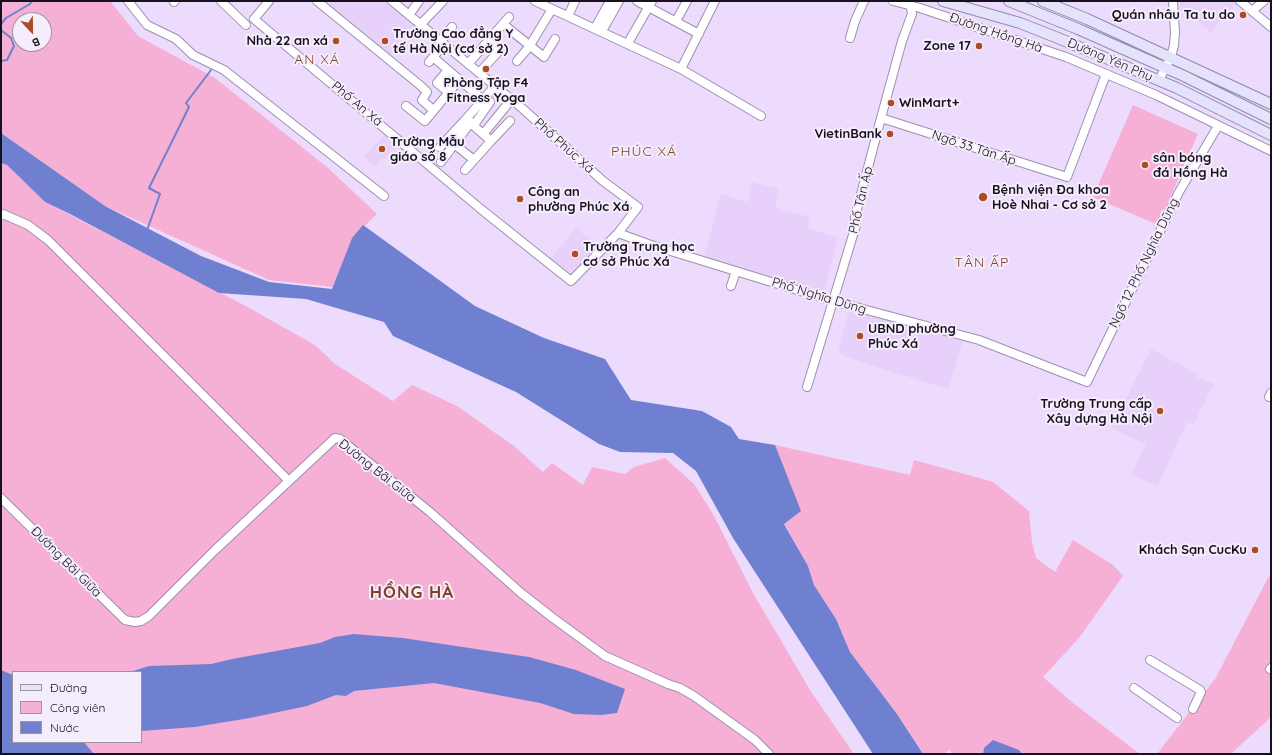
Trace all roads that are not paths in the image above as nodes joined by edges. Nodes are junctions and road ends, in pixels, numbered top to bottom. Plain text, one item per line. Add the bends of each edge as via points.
1 (128, 1) edge
2 (222, 1) edge
3 (269, 1) edge
4 (317, 1) edge
5 (392, 1) edge
6 (419, 1) edge
7 (442, 1) edge
8 (535, 1) edge
9 (575, 1) edge
10 (610, 1) edge
11 (618, 1) edge
12 (637, 1) edge
13 (687, 1) edge
14 (715, 1) edge
15 (864, 1) edge
16 (893, 1) edge
17 (943, 1) edge
18 (1009, 1) edge
19 (1043, 1) edge
20 (1172, 1) edge
21 (1240, 1) edge
22 (1250, 1) edge
23 (1264, 1) edge
24 (910, 3) edge
25 (650, 4) edge
26 (921, 4) edge
27 (552, 9) junction
28 (1252, 11) junction
29 (912, 14) junction
30 (409, 15) junction
31 (568, 16) junction
32 (509, 17) dead end
33 (676, 21) junction
34 (421, 24) junction
35 (503, 24) junction
36 (246, 25) dead end
37 (452, 27) dead end
38 (1271, 27) edge
39 (598, 29) junction
40 (698, 34) junction
41 (850, 38) dead end
42 (555, 39) dead end
43 (489, 41) junction
44 (442, 42) junction
45 (628, 43) junction
46 (529, 47) junction
47 (1171, 57) junction
48 (517, 61) dead end
49 (468, 64) junction
50 (1166, 68) junction
51 (681, 69) junction
52 (448, 70) junction
53 (479, 73) junction
54 (1106, 74) junction
55 (459, 80) junction
56 (1159, 80) junction
57 (495, 86) junction
58 (1234, 87) junction
59 (448, 92) junction
60 (1229, 98) junction
61 (511, 100) junction
62 (486, 101) junction
63 (1271, 104) edge
64 (406, 106) dead end
65 (433, 110) junction
66 (761, 116) dead end
67 (881, 118) junction
68 (1271, 119) edge
69 (510, 121) dead end
70 (470, 122) junction
71 (1218, 126) junction
72 (484, 133) junction
73 (1271, 136) edge
74 (491, 141) junction
75 (454, 144) junction
76 (440, 147) dead end
77 (1271, 151) edge
78 (474, 160) junction
79 (441, 162) dead end
80 (466, 170) dead end
81 (384, 196) dead end
82 (1, 216) edge
83 (618, 233) junction
84 (736, 271) junction
85 (731, 286) dead end
86 (833, 301) junction
87 (1087, 382) joint
88 (807, 386) dead end
89 (288, 480) junction
90 (1, 498) edge
91 (1150, 660) dead end
92 (1134, 688) dead end
93 (1193, 710) dead end
94 (1177, 718) dead end
95 (768, 754) edge

1 - 81 street via 147,25 176,39 193,55 224,70
2 - 36 street
3 - 83 street, Phố An Xá via 254,18 482,210 571,281
4 - 65 street via 422,86 427,92 422,100
5 - 30 street, Phố Phúc Xá
6 - 30 street
7 - 34 street
8 - 27 street
9 - 31 street
10 - 39 street
11 - 39 street
12 - 25 street
13 - 33 street
14 - 40 street
15 - 41 street
16 - 24 street, Đường Hồng Hà
17 - 56 main road, Đường Yên Phụ via 1026,25
18 - 50 main road, Đường Yên Phụ
19 - 47 main road, Đường Yên Phụ
20 - 47 street via 1175,32
21 - 28 street
22 - 28 street
23 - 28 street
24 - 26 street, Đường Hồng Hà
24 - 29 street
25 - 33 street
25 - 45 street
26 - 29 street
26 - 54 street, Đường Hồng Hà
27 - 31 street
27 - 46 street
28 - 38 street
29 - 67 street, Phố Tân Ấp
30 - 34 street, Phố Phúc Xá
31 - 39 street
32 - 35 street
33 - 40 street
34 - 44 street, Phố Phúc Xá
35 - 43 street
35 - 46 street
37 - 44 street
39 - 45 street
40 - 51 street
42 - 46 street via 544,57
43 - 49 street
43 - 53 street via 499,51
44 - 49 street, Phố Phúc Xá
44 - 52 street via 431,59
45 - 51 street
46 - 48 street
47 - 50 street
47 - 58 main road, Đường Yên Phụ
49 - 53 street, Phố Phúc Xá
50 - 56 street
50 - 60 main road, Đường Yên Phụ
51 - 66 street
52 - 55 street
52 - 59 street via 437,83
53 - 57 street, Phố Phúc Xá
54 - 67 street, Ngõ 33 Tân Ấp via 1067,177
54 - 71 street, Đường Hồng Hà via 1156,95
55 - 59 street
55 - 62 street
56 - 73 main road, Đường Yên Phụ
57 - 61 street, Phố Phúc Xá
57 - 62 street
58 - 60 main road
58 - 63 main road, Đường Yên Phụ
59 - 65 street
60 - 68 main road, Đường Yên Phụ
61 - 72 street
61 - 83 street, Phố Phúc Xá via 638,207
62 - 70 street
64 - 65 street via 425,120
67 - 86 street, Phố Tân Ấp via 856,225
69 - 74 street
70 - 72 street
70 - 75 street
70 - 76 street
71 - 77 street, Đường Hồng Hà
71 - 87 street, Ngõ 12 Phố Nghĩa Dũng via 1179,192
72 - 74 street
74 - 78 street
75 - 78 street
75 - 79 street
78 - 80 street
82 - 89 street via 3,214 28,225 48,240
83 - 84 street, Phố Nghĩa Dũng
84 - 85 street
84 - 86 street, Phố Nghĩa Dũng
86 - 87 street, Phố Nghĩa Dũng via 979,340
86 - 88 street, Phố Tân Ấp
89 - 90 street, Đường Bãi Giữa via 149,616 135,622 125,620
89 - 95 street, Đường Bãi Giữa via 331,440 340,439 430,512 553,618 605,656 694,696 755,740
91 - 93 street via 1200,690
92 - 94 street

